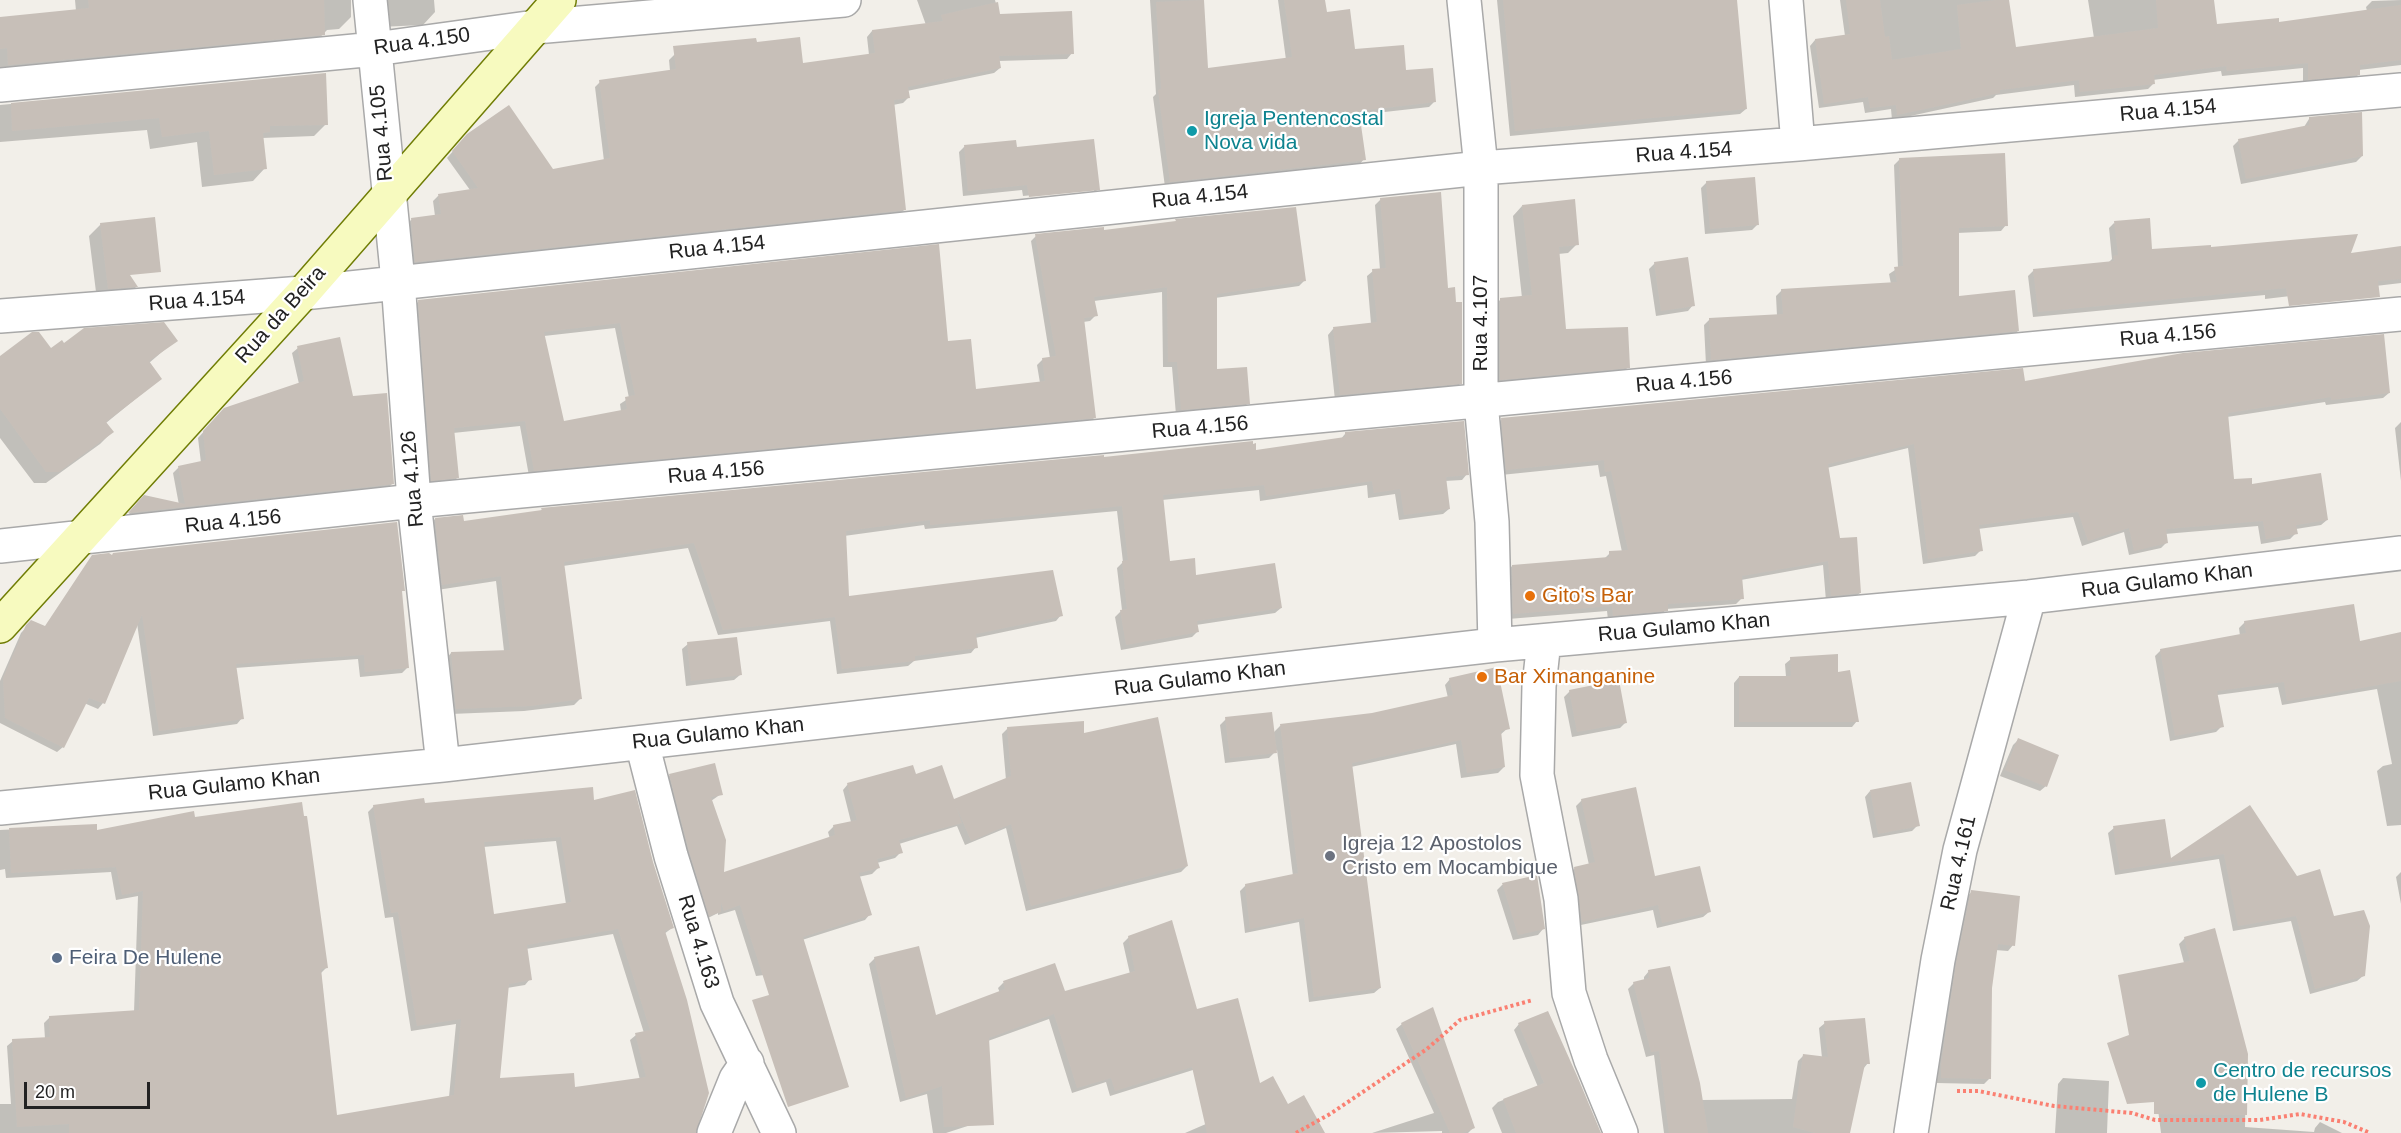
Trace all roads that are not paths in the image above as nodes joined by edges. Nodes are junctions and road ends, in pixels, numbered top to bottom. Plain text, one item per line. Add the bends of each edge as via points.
1 (370, 0) edge
2 (559, 0) edge
3 (844, 0) edge
4 (1464, 0) edge
5 (1786, 0) edge
6 (535, 27) junction
7 (375, 49) junction
8 (0, 85) edge
9 (2401, 90) edge
10 (1798, 144) junction
11 (1481, 168) junction
12 (388, 194) junction
13 (398, 281) junction
14 (303, 293) junction
15 (2401, 314) edge
16 (0, 316) edge
17 (1481, 402) junction
18 (414, 501) junction
19 (78, 539) junction
20 (0, 546) edge
21 (2401, 553) edge
22 (2029, 597) junction
23 (0, 626) edge
24 (1544, 641) junction
25 (1495, 645) junction
26 (642, 743) junction
27 (443, 765) junction
28 (0, 808) edge
29 (747, 1063) junction
30 (714, 1133) edge
31 (779, 1133) edge
32 (1621, 1133) edge
33 (1911, 1133) edge

1 - 7 street, Rua 4.105
2 - 6 main road, Rua da Beira
3 - 6 street, Rua 4.150
4 - 11 street, Rua 4.107
5 - 10 street
6 - 7 street, Rua 4.150
6 - 12 main road, Rua da Beira
7 - 8 street, Rua 4.150
7 - 12 street, Rua 4.105
9 - 10 street, Rua 4.154
10 - 11 street, Rua 4.154
11 - 13 street, Rua 4.154
11 - 17 street, Rua 4.107
12 - 13 street, Rua 4.126
12 - 14 main road, Rua da Beira
13 - 14 street, Rua 4.154
13 - 18 street, Rua 4.126
14 - 16 street, Rua 4.154
14 - 19 main road, Rua da Beira
15 - 17 street, Rua 4.156
17 - 18 street, Rua 4.156
17 - 25 street, Rua 4.107 via 1492,522
18 - 19 street, Rua 4.156
18 - 27 street, Rua 4.126
19 - 20 street, Rua 4.156
19 - 23 main road, Rua da Beira
21 - 22 street, Rua Gulamo Khan
22 - 24 street, Rua Gulamo Khan
22 - 33 street, Rua 4.161 via 1960,850
24 - 25 street, Rua Gulamo Khan
24 - 32 street via 1537,775 1561,899 1569,993
25 - 26 street, Rua Gulamo Khan
26 - 27 street, Rua Gulamo Khan
26 - 29 street, Rua 4.163 via 671,856 717,1003
27 - 28 street, Rua Gulamo Khan
29 - 30 street via 736,1079
29 - 31 street, Rua 4.163

